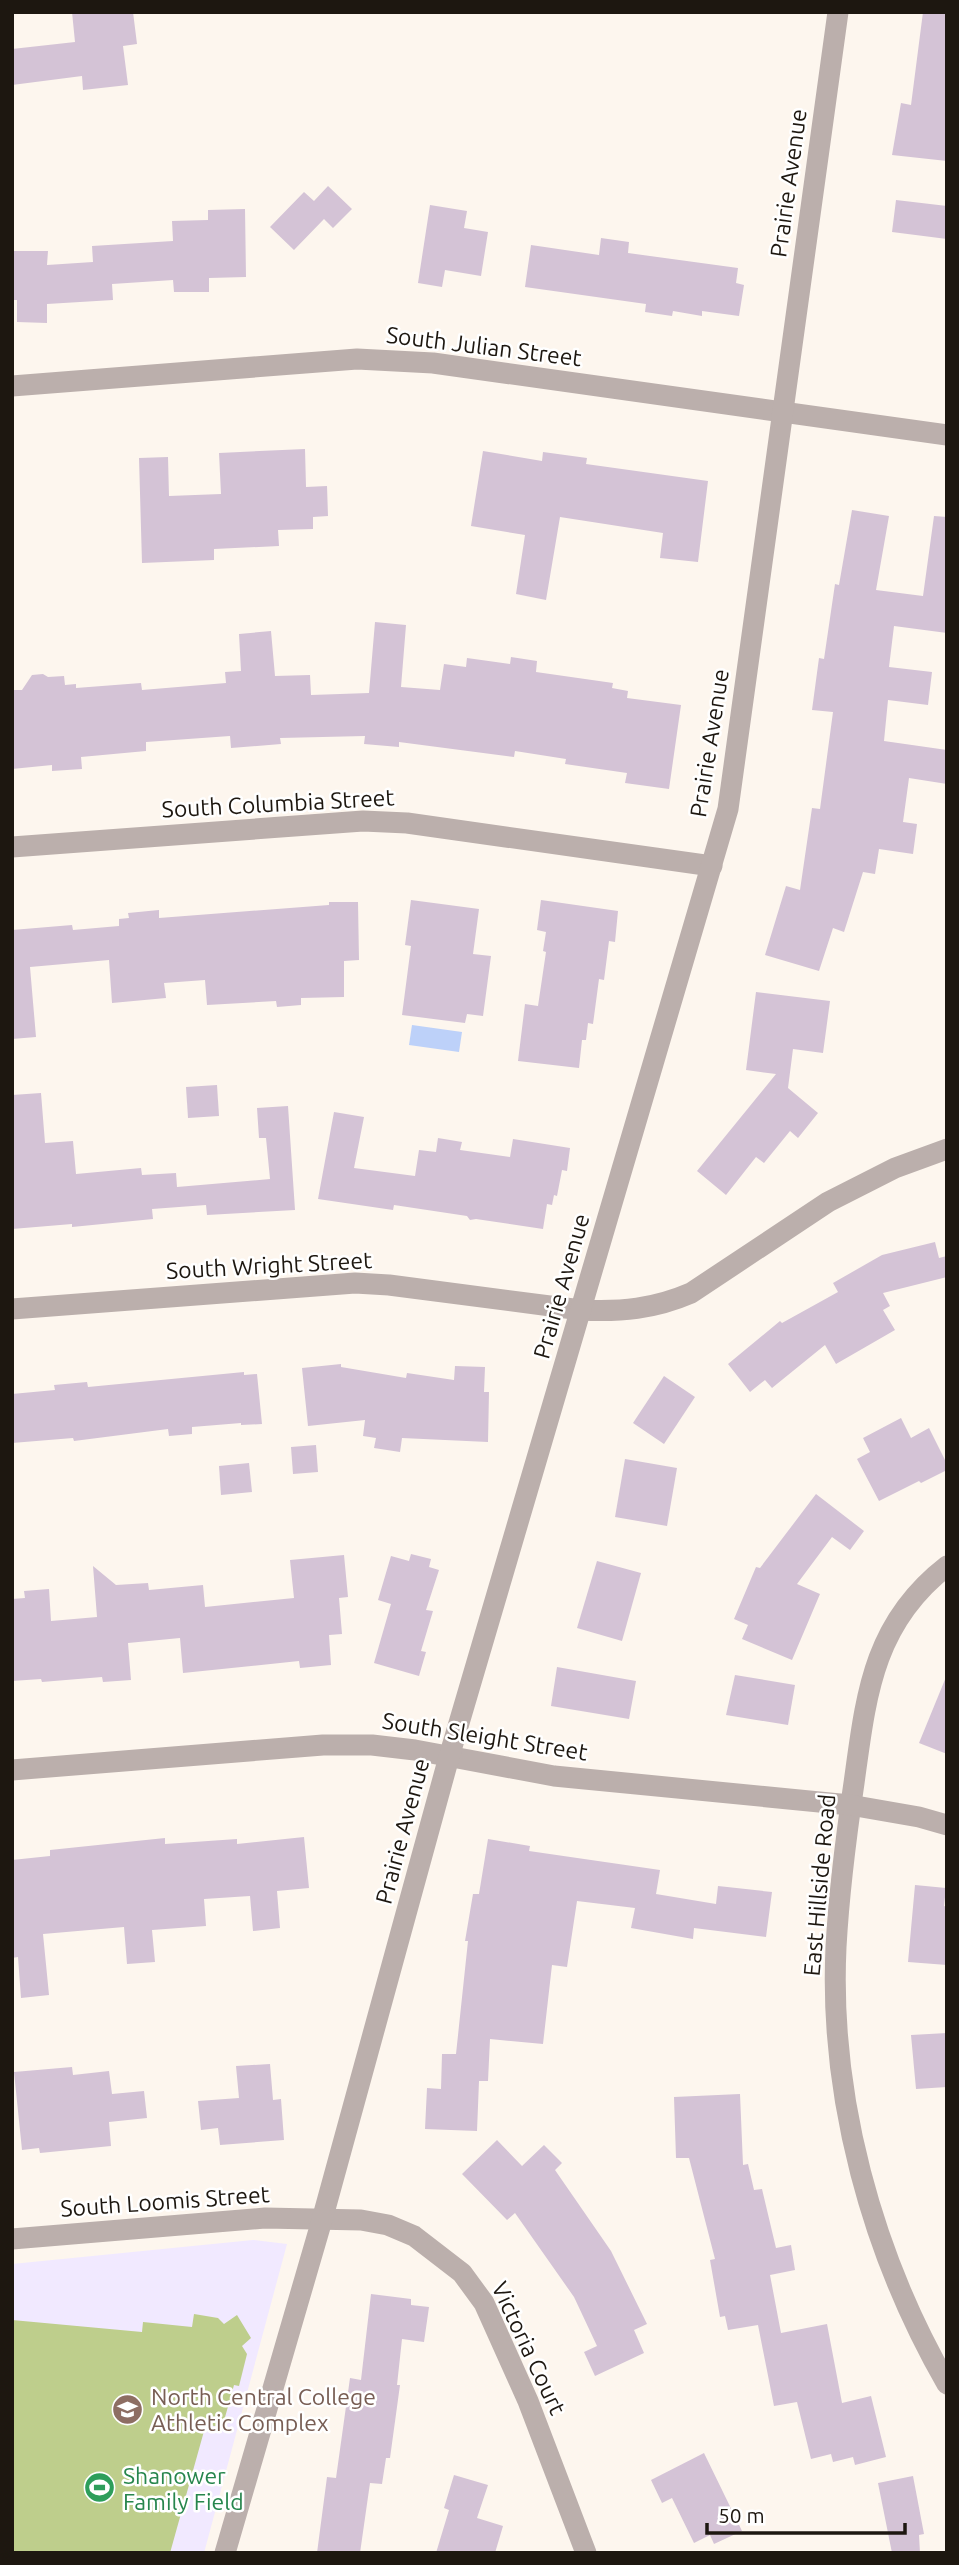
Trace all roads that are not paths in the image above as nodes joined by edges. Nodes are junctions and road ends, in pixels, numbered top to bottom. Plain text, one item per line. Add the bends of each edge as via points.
1 (838, 12) edge
2 (12, 386) edge
3 (783, 411) junction
4 (947, 435) edge
5 (12, 847) edge
6 (712, 866) junction
7 (947, 1149) edge
8 (12, 1309) edge
9 (581, 1310) junction
10 (947, 1566) edge
11 (449, 1757) junction
12 (12, 1770) edge
13 (850, 1805) junction
14 (947, 1825) edge
15 (322, 2220) junction
16 (12, 2239) edge
17 (947, 2384) edge
18 (225, 2553) edge
19 (586, 2553) edge

1 - 3 street, Prairie Avenue
2 - 3 street, South Julian Street via 392,359
3 - 4 street, South Julian Street
3 - 6 street, Prairie Avenue via 728,809
5 - 6 street, South Columbia Street via 363,821 407,823
6 - 9 street, Prairie Avenue
7 - 9 street, South Wright Street via 895,1168 828,1202 691,1293 666,1304 612,1312
8 - 9 street, South Wright Street via 355,1283
9 - 11 street, Prairie Avenue
10 - 13 street, East Hillside Road via 899,1618 882,1648 866,1695
11 - 12 street, South Sleight Street via 372,1745 323,1745
11 - 13 street, South Sleight Street via 554,1776
11 - 15 street, Prairie Avenue
13 - 14 street, South Sleight Street
13 - 17 street, East Hillside Road via 836,1948 844,2091 878,2232 910,2314
15 - 16 street, South Loomis Street via 265,2218
15 - 18 street, Prairie Avenue
15 - 19 street, Victoria Court via 388,2225 414,2236 463,2273 484,2303 528,2402

